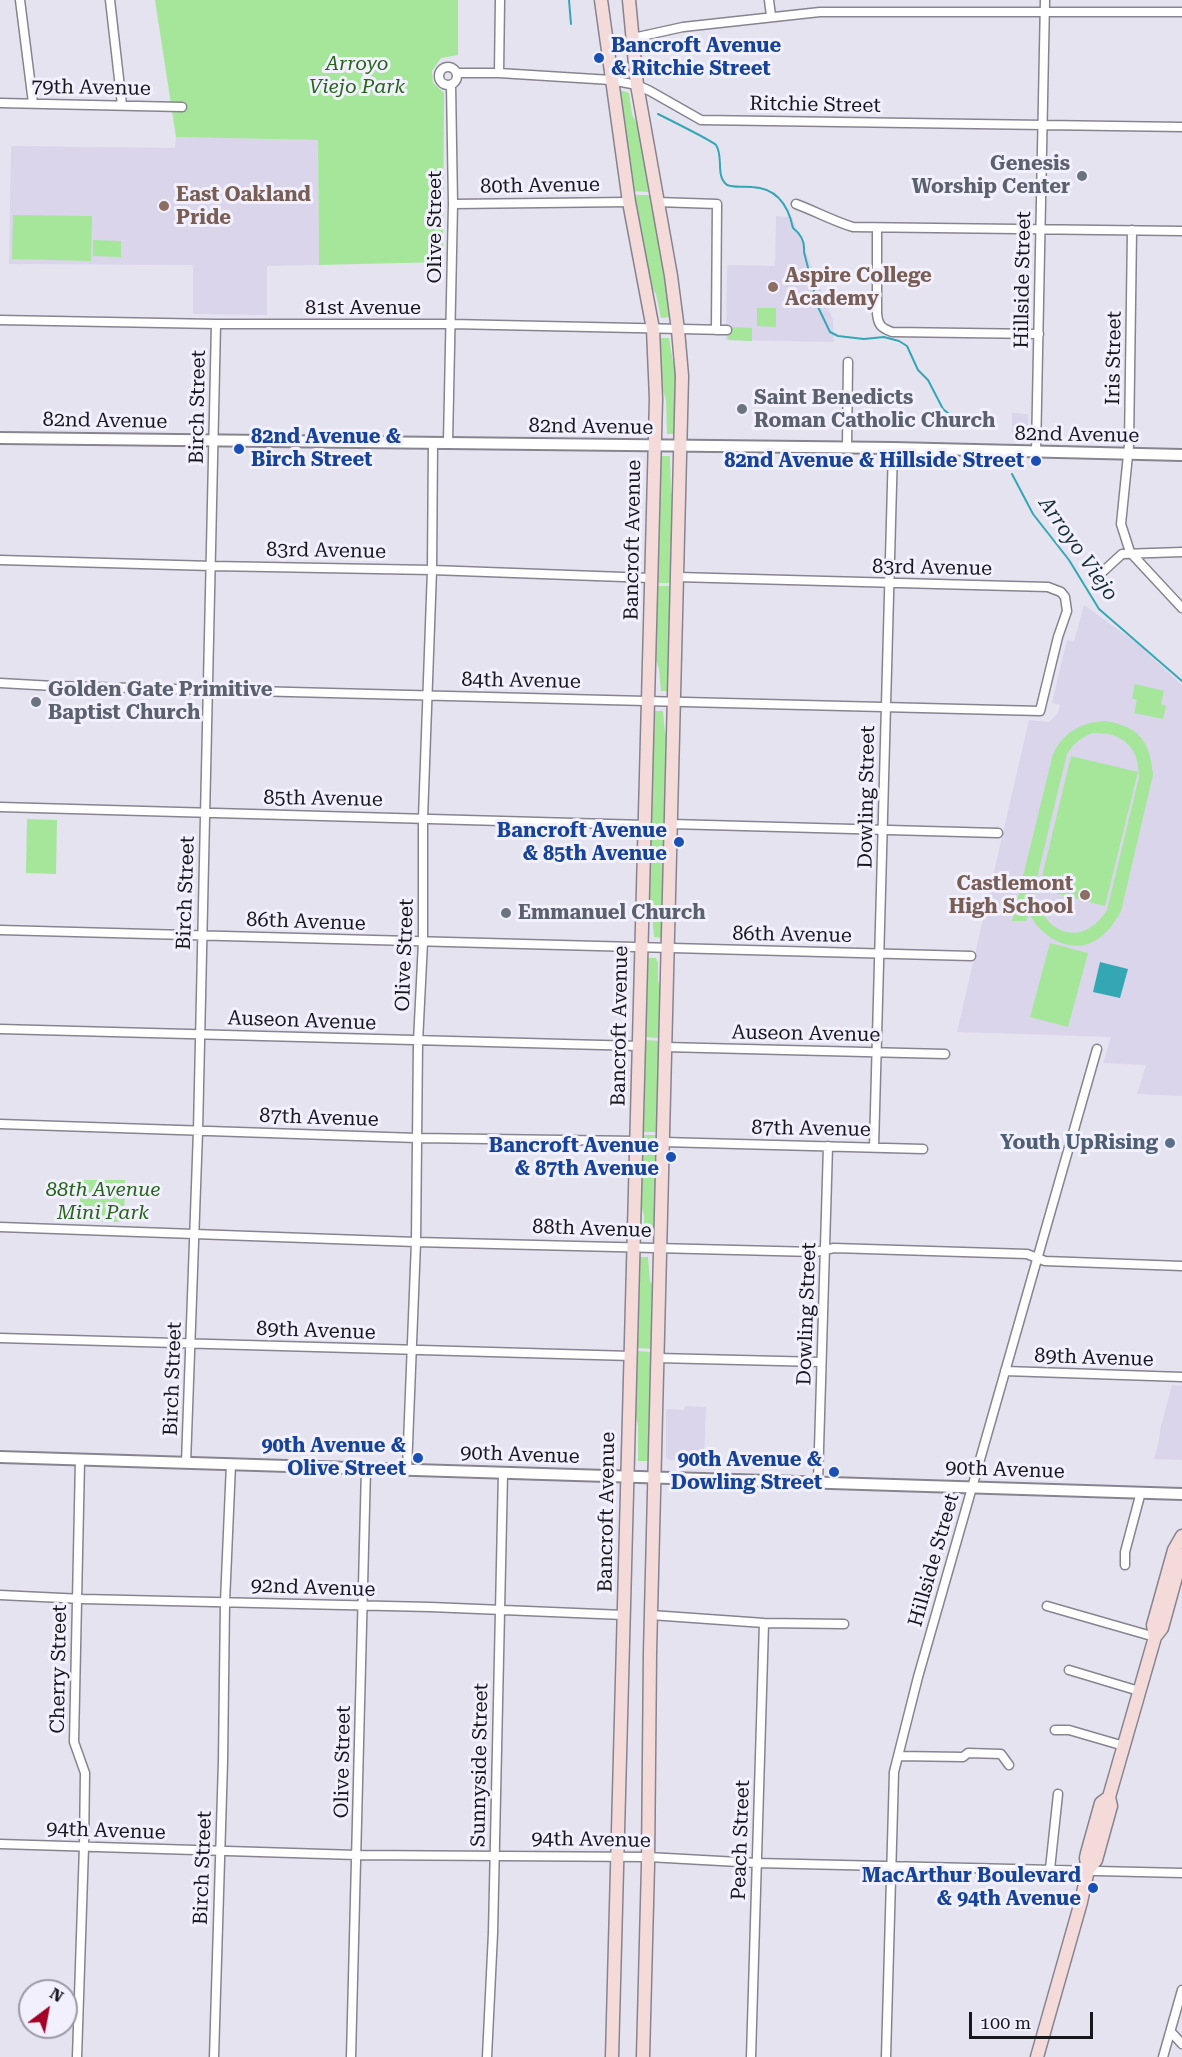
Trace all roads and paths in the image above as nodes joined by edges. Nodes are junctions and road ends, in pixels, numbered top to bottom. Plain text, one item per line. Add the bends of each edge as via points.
1 (20, 0) edge
2 (110, 0) edge
3 (500, 0) edge
4 (601, 0) edge
5 (629, 0) edge
6 (769, 0) edge
7 (1044, 0) edge
8 (1044, 11) junction
9 (1182, 12) edge
10 (771, 16) junction
11 (633, 38) junction
12 (499, 72) junction
13 (457, 73) junction
14 (611, 80) junction
15 (451, 85) junction
16 (637, 85) junction
17 (0, 104) edge
18 (33, 104) junction
19 (122, 105) junction
20 (182, 106) dead end
21 (1042, 124) junction
22 (1182, 127) edge
23 (629, 202) junction
24 (657, 202) junction
25 (453, 204) junction
26 (796, 204) dead end
27 (877, 228) junction
28 (1040, 229) junction
29 (1132, 230) junction
30 (1182, 231) edge
31 (0, 320) edge
32 (216, 324) junction
33 (451, 324) junction
34 (653, 329) junction
35 (678, 330) junction
36 (716, 330) junction
37 (727, 330) dead end
38 (1038, 334) junction
39 (848, 362) dead end
40 (0, 438) edge
41 (213, 440) junction
42 (433, 442) junction
43 (448, 442) junction
44 (655, 446) junction
45 (680, 446) junction
46 (847, 447) junction
47 (893, 448) junction
48 (1036, 452) junction
49 (1129, 454) junction
50 (1182, 455) edge
51 (1130, 552) junction
52 (1182, 552) edge
53 (0, 560) edge
54 (212, 566) junction
55 (432, 570) junction
56 (1096, 577) dead end
57 (651, 578) junction
58 (677, 578) junction
59 (889, 583) junction
60 (1182, 608) edge
61 (0, 683) edge
62 (209, 690) junction
63 (428, 695) junction
64 (648, 701) junction
65 (674, 702) junction
66 (886, 707) junction
67 (1040, 711) joint
68 (0, 807) edge
69 (205, 813) junction
70 (423, 818) junction
71 (671, 824) junction
72 (645, 825) junction
73 (883, 831) junction
74 (998, 833) dead end
75 (0, 930) edge
76 (201, 935) junction
77 (423, 942) junction
78 (642, 948) junction
79 (668, 949) junction
80 (879, 953) junction
81 (970, 956) dead end
82 (0, 1029) edge
83 (199, 1034) junction
84 (418, 1042) junction
85 (639, 1046) junction
86 (665, 1047) junction
87 (1096, 1049) dead end
88 (877, 1052) junction
89 (945, 1054) dead end
90 (0, 1124) edge
91 (198, 1131) junction
92 (417, 1138) junction
93 (636, 1141) junction
94 (663, 1142) junction
95 (828, 1146) junction
96 (874, 1147) junction
97 (923, 1149) dead end
98 (0, 1227) edge
99 (194, 1235) junction
100 (416, 1242) junction
101 (634, 1247) junction
102 (660, 1248) junction
103 (825, 1250) junction
104 (1037, 1258) junction
105 (1182, 1266) edge
106 (0, 1338) edge
107 (192, 1344) junction
108 (412, 1351) junction
109 (631, 1356) junction
110 (657, 1358) junction
111 (822, 1362) junction
112 (1005, 1371) junction
113 (1182, 1377) edge
114 (0, 1457) edge
115 (80, 1460) junction
116 (186, 1463) junction
117 (231, 1464) junction
118 (366, 1468) junction
119 (407, 1469) junction
120 (503, 1473) junction
121 (628, 1476) junction
122 (654, 1477) junction
123 (818, 1482) junction
124 (972, 1487) junction
125 (1140, 1492) junction
126 (1182, 1494) edge
127 (1182, 1536) edge
128 (1182, 1554) edge
129 (1125, 1565) dead end
130 (0, 1595) edge
131 (76, 1598) junction
132 (225, 1602) junction
133 (1047, 1606) dead end
134 (363, 1607) junction
135 (499, 1611) junction
136 (624, 1615) junction
137 (651, 1615) junction
138 (764, 1623) junction
139 (844, 1624) dead end
140 (1155, 1636) junction
141 (1069, 1670) dead end
142 (1139, 1691) junction
143 (1055, 1730) dead end
144 (1124, 1746) junction
145 (899, 1756) junction
146 (1009, 1766) dead end
147 (1058, 1794) dead end
148 (0, 1844) edge
149 (84, 1846) junction
150 (219, 1852) junction
151 (357, 1855) junction
152 (495, 1855) junction
153 (618, 1857) junction
154 (648, 1857) junction
155 (757, 1863) junction
156 (891, 1865) junction
157 (1050, 1869) junction
158 (1088, 1870) junction
159 (1182, 1873) edge
160 (1182, 1990) edge
161 (1171, 2032) junction
162 (1182, 2044) edge
163 (77, 2057) edge
164 (214, 2057) edge
165 (351, 2057) edge
166 (487, 2057) edge
167 (612, 2057) edge
168 (643, 2057) edge
169 (751, 2057) edge
170 (886, 2057) edge
171 (1037, 2057) edge
172 (1163, 2057) edge

1 - 18 street
2 - 19 street
3 - 12 street
4 - 14 main road, Bancroft Avenue
5 - 11 main road
6 - 10 street
7 - 8 street, Hillside Street
8 - 9 street
8 - 10 street via 843,11
8 - 21 street, Hillside Street
10 - 11 street
11 - 16 main road
12 - 13 street, Ritchie Street
12 - 14 street, Ritchie Street
13 - 15 street via 457,80
13 - 15 street via 447,67 439,74 444,85
14 - 16 street, Ritchie Street
14 - 23 main road, Bancroft Avenue
15 - 25 street, Olive Street
16 - 21 street, Ritchie Street via 701,120
16 - 24 main road
17 - 18 street, 79th Avenue
18 - 19 street, 79th Avenue
19 - 20 street, 79th Avenue
21 - 22 street, Ritchie Street
21 - 28 street, Hillside Street
23 - 25 street, 80th Avenue
23 - 34 main road, Bancroft Avenue
24 - 35 main road
24 - 36 street via 717,204
25 - 33 street, Olive Street
26 - 27 street via 837,223
27 - 28 street
27 - 38 street via 877,322 882,328 892,332
28 - 29 street
28 - 38 street, Hillside Street
29 - 30 street
29 - 49 street, Iris Street
31 - 32 street, 81st Avenue
32 - 33 street, 81st Avenue
32 - 41 street, Birch Street
33 - 34 street, 81st Avenue
33 - 43 street, Olive Street
34 - 35 street, 81st Avenue
34 - 44 main road, Bancroft Avenue
35 - 36 street, 81st Avenue
35 - 45 main road via 682,376
36 - 37 street, 81st Avenue
38 - 48 street, Hillside Street
39 - 46 street
40 - 41 street, 82nd Avenue
41 - 42 street, 82nd Avenue
41 - 54 street, Birch Street
42 - 43 street, 82nd Avenue
42 - 55 street, Olive Street
43 - 44 street, 82nd Avenue
44 - 45 street, 82nd Avenue
44 - 57 main road, Bancroft Avenue
45 - 46 street, 82nd Avenue
45 - 58 main road
46 - 47 street, 82nd Avenue
47 - 48 street, 82nd Avenue
47 - 59 street, Dowling Street
48 - 49 street, 82nd Avenue
49 - 50 street, 82nd Avenue
49 - 51 street, Iris Street via 1121,524
51 - 52 street
51 - 56 street via 1122,554
51 - 60 street, Iris Street
53 - 54 street, 83rd Avenue
54 - 55 street, 83rd Avenue
54 - 62 street, Birch Street
55 - 57 street, 83rd Avenue
55 - 63 street, Olive Street
57 - 64 main road, Bancroft Avenue
58 - 59 street, 83rd Avenue
58 - 65 main road
59 - 66 street, Dowling Street
59 - 67 street, 83rd Avenue via 1048,587 1061,592 1067,611
61 - 62 street, 84th Avenue
62 - 63 street, 84th Avenue
62 - 69 street, Birch Street
63 - 64 street, 84th Avenue
63 - 70 street, Olive Street
64 - 65 street, 84th Avenue
64 - 72 main road, Bancroft Avenue
65 - 66 street, 84th Avenue
65 - 71 main road
66 - 67 street, 84th Avenue
66 - 73 street, Dowling Street
68 - 69 street, 85th Avenue
69 - 70 street, 85th Avenue
69 - 76 street, Birch Street
70 - 72 street, 85th Avenue
70 - 77 street, Olive Street
71 - 73 street
71 - 79 main road
72 - 78 main road, Bancroft Avenue
73 - 74 street
73 - 80 street, Dowling Street
75 - 76 street, 86th Avenue
76 - 77 street, 86th Avenue
76 - 83 street, Birch Street
77 - 78 street, 86th Avenue
77 - 84 street, Olive Street
78 - 79 street, 86th Avenue
78 - 85 main road, Bancroft Avenue
79 - 80 street, 86th Avenue
79 - 86 main road
80 - 81 street, 86th Avenue
80 - 88 street, Dowling Street
82 - 83 street, Auseon Avenue
83 - 84 street, Auseon Avenue
83 - 91 street, Birch Street
84 - 85 street, Auseon Avenue
84 - 92 street, Olive Street
85 - 93 main road, Bancroft Avenue
86 - 88 street, Auseon Avenue
86 - 94 main road
87 - 104 street, Hillside Street
88 - 89 street, Auseon Avenue
88 - 96 street, Dowling Street
90 - 91 street, 87th Avenue
91 - 92 street, 87th Avenue
91 - 99 street, Birch Street
92 - 93 street, 87th Avenue
92 - 100 street, Olive Street
93 - 101 main road, Bancroft Avenue
94 - 95 street, 87th Avenue
94 - 102 main road
95 - 96 street, 87th Avenue
95 - 103 street, Dowling Street
96 - 97 street, 87th Avenue
98 - 99 street, 88th Avenue
99 - 100 street, 88th Avenue
99 - 107 street, Birch Street
100 - 101 street, 88th Avenue
100 - 108 street, Olive Street
101 - 102 street, 88th Avenue
101 - 109 main road, Bancroft Avenue
102 - 103 street, 88th Avenue
102 - 110 main road
103 - 104 street, 88th Avenue via 1027,1254
103 - 111 street, Dowling Street
104 - 105 street, 88th Avenue
104 - 112 street, Hillside Street
106 - 107 street, 89th Avenue
107 - 108 street, 89th Avenue
107 - 116 street, Birch Street
108 - 109 street, 89th Avenue
108 - 119 street, Olive Street
109 - 121 main road, Bancroft Avenue
110 - 111 street
110 - 122 main road
111 - 123 street, Dowling Street
112 - 113 street, 89th Avenue
112 - 124 street, Hillside Street
114 - 115 street, 90th Avenue
115 - 116 street, 90th Avenue
115 - 131 street, Cherry Street
116 - 117 street, 90th Avenue
117 - 118 street, 90th Avenue
117 - 132 street, Birch Street
118 - 119 street, 90th Avenue
118 - 134 street, Olive Street
119 - 120 street, 90th Avenue
120 - 121 street, 90th Avenue
120 - 135 street, Sunnyside Street
121 - 122 street, 90th Avenue
121 - 136 main road, Bancroft Avenue
122 - 123 street, 90th Avenue
122 - 137 main road
123 - 124 street, 90th Avenue
124 - 125 street, 90th Avenue
124 - 145 street, Hillside Street
125 - 126 street, 90th Avenue
125 - 129 street
127 - 140 main road via 1174,1550 1153,1625
128 - 140 main road via 1162,1628
130 - 131 street, 92nd Avenue
131 - 132 street, 92nd Avenue
131 - 149 street, Cherry Street via 74,1742 85,1773
132 - 134 street, 92nd Avenue
132 - 150 street, Birch Street
133 - 140 street
134 - 135 street, 92nd Avenue
134 - 151 street, Olive Street
135 - 136 street, 92nd Avenue
135 - 152 street, Sunnyside Street
136 - 153 main road, Bancroft Avenue
137 - 138 street
137 - 154 main road
138 - 139 street
138 - 155 street, Peach Street
140 - 142 main road
141 - 142 street
142 - 144 main road
143 - 144 street via 1069,1730
144 - 158 main road via 1096,1860
145 - 146 street via 1001,1754
145 - 156 street, Hillside Street via 894,1772
147 - 157 street
148 - 149 street, 94th Avenue
149 - 150 street, 94th Avenue
149 - 163 street, Cherry Street
150 - 151 street, 94th Avenue
150 - 164 street, Birch Street
151 - 152 street, 94th Avenue
151 - 165 street, Olive Street
152 - 153 street, 94th Avenue
152 - 166 street, Sunnyside Street
153 - 154 street, 94th Avenue
153 - 167 main road, Bancroft Avenue
154 - 155 street, 94th Avenue
154 - 168 main road
155 - 156 street, 94th Avenue
155 - 169 street, Peach Street
156 - 157 street, 94th Avenue
156 - 170 street, Hillside Street
157 - 158 street, 94th Avenue
158 - 159 street, 94th Avenue
158 - 171 main road
160 - 161 street
161 - 162 street
161 - 172 street

